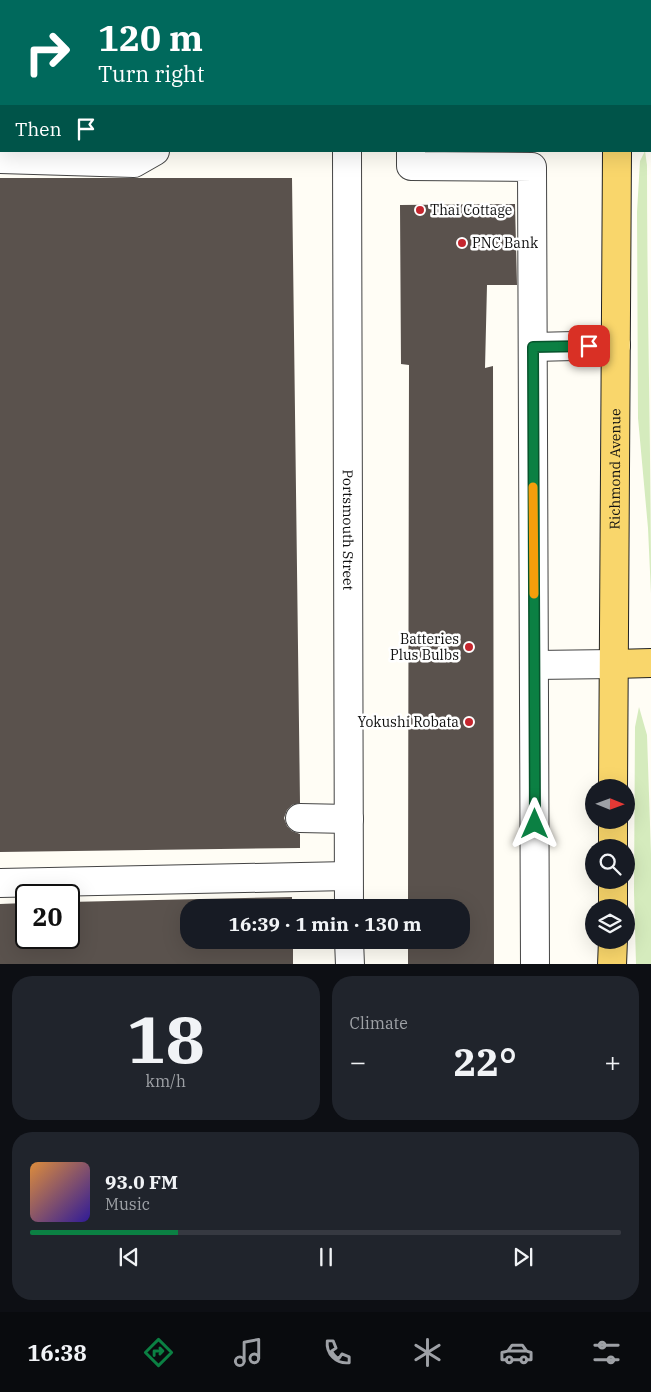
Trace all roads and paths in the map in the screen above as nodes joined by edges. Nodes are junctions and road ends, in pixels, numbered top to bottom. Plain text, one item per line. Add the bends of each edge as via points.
1 (153, 152) edge
2 (347, 152) edge
3 (411, 152) edge
4 (617, 152) edge
5 (0, 159) edge
6 (616, 345) junction
7 (533, 347) junction
8 (651, 663) edge
9 (534, 664) junction
10 (614, 664) junction
11 (613, 779) edge
12 (300, 809) dead end
13 (348, 809) junction
14 (348, 876) junction
15 (0, 883) edge
16 (349, 899) edge
17 (349, 949) edge
18 (612, 949) edge
19 (350, 964) edge
20 (535, 964) edge
21 (612, 964) edge

1 - 5 street via 134,163
2 - 13 street, Portsmouth Street
3 - 7 street via 411,166 532,167
4 - 6 main road, Richmond Avenue
6 - 7 street
6 - 10 main road, Richmond Avenue
7 - 9 street
8 - 10 main road
9 - 10 street
9 - 20 street
10 - 11 main road, Richmond Avenue
12 - 13 street
13 - 14 street, Portsmouth Street
14 - 15 street
14 - 16 street, Portsmouth Street
17 - 19 street
18 - 21 main road

